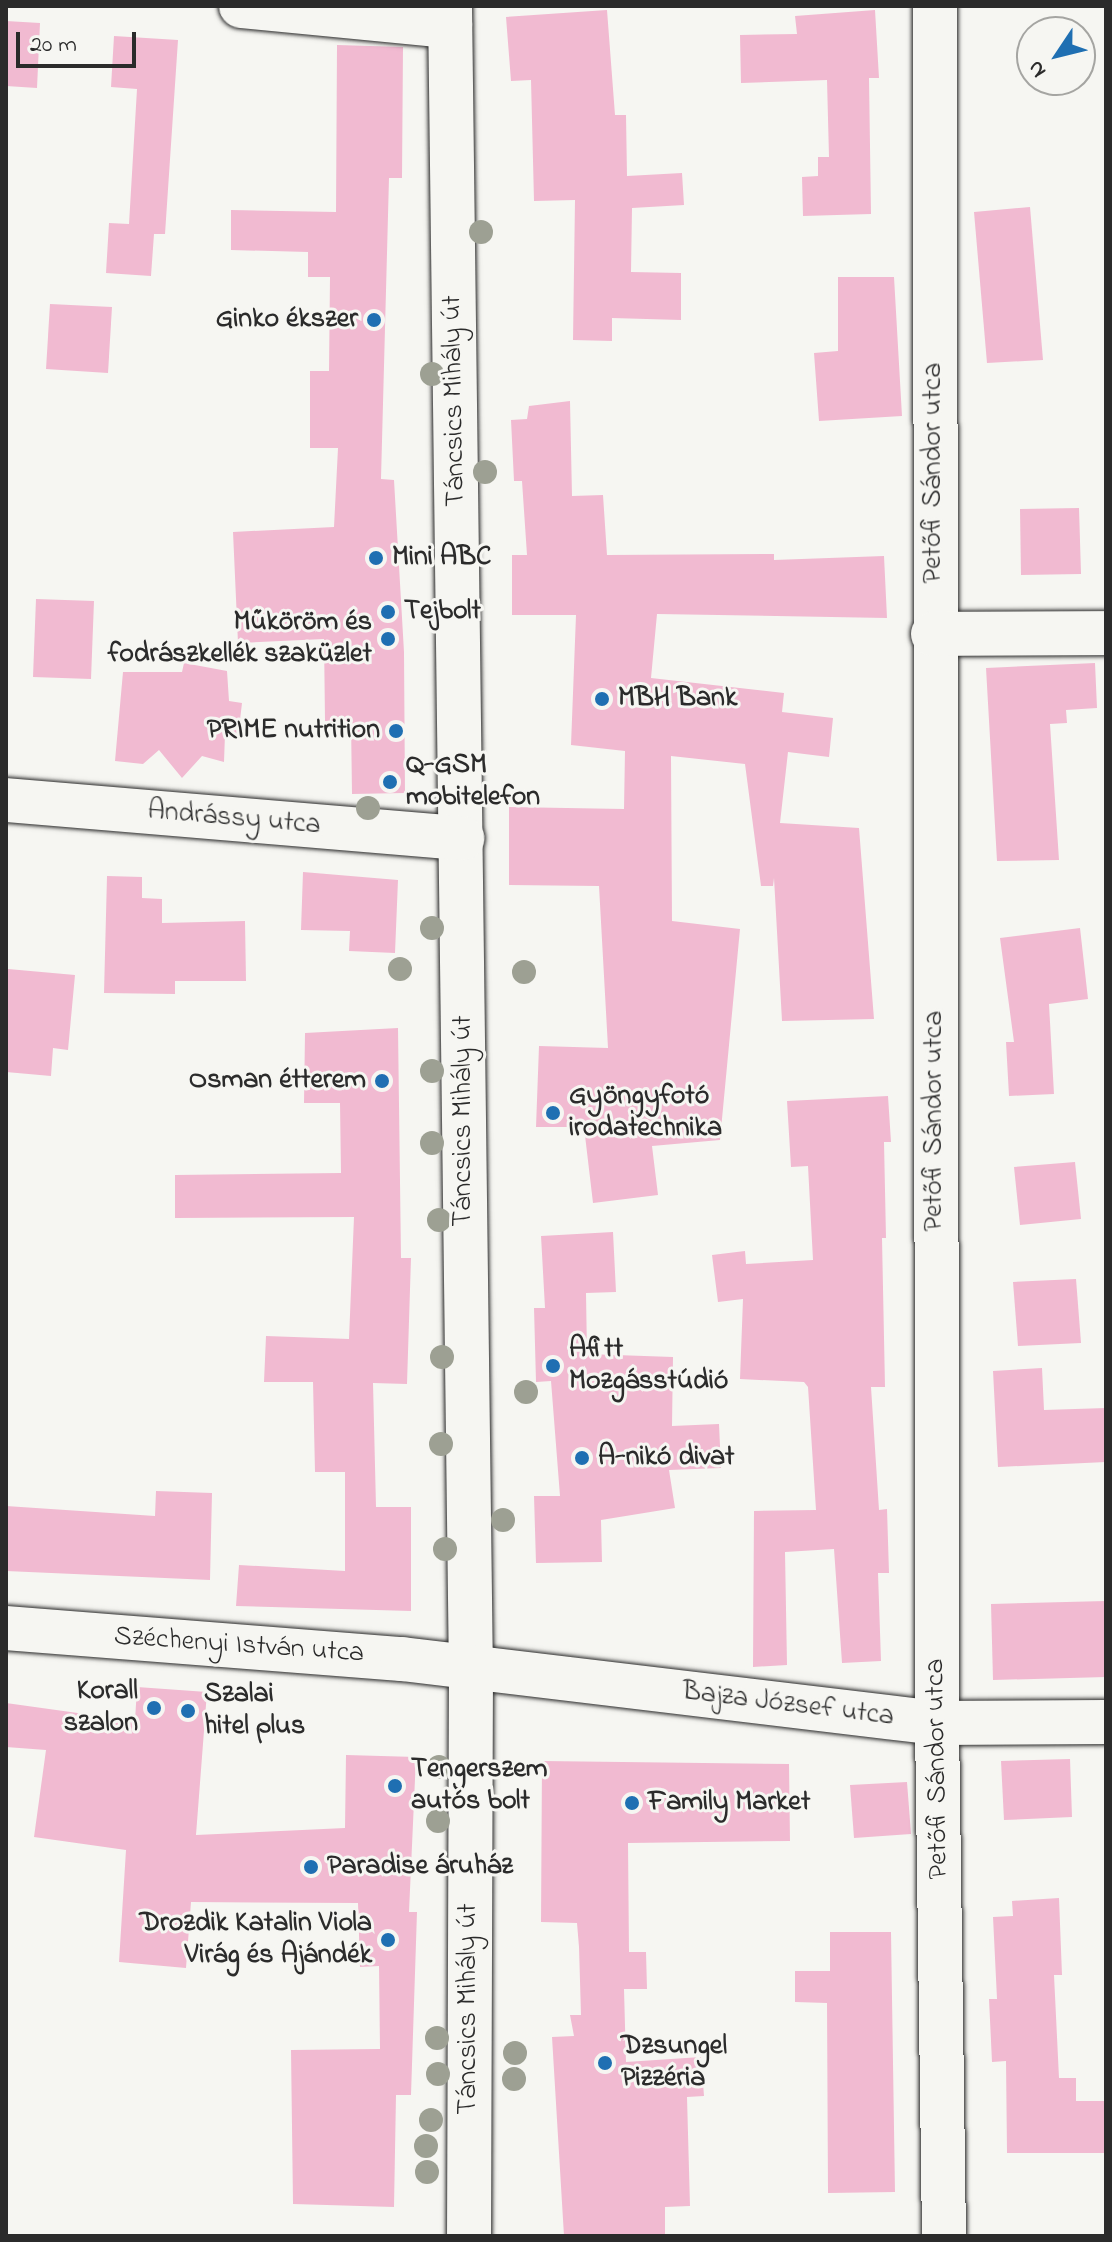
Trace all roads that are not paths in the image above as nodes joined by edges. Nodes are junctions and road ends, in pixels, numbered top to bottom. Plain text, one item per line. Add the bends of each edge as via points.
1 (241, 6) edge
2 (935, 6) edge
3 (450, 16) edge
4 (1106, 633) edge
5 (933, 634) junction
6 (6, 800) edge
7 (462, 838) junction
8 (6, 1628) edge
9 (471, 1669) junction
10 (1106, 1722) edge
11 (937, 1723) junction
12 (469, 2236) edge
13 (944, 2236) edge

1 - 3 street
2 - 5 street, Petőfi Sándor utca
3 - 7 street, Táncsics Mihály út
4 - 5 street
5 - 11 street, Petőfi Sándor utca
6 - 7 street, Andrássy utca
7 - 9 street, Táncsics Mihály út
8 - 9 street, Széchenyi István utca
9 - 11 street, Bajza József utca
9 - 12 street, Táncsics Mihály út
10 - 11 street, Bajza József utca
11 - 13 street, Petőfi Sándor utca

